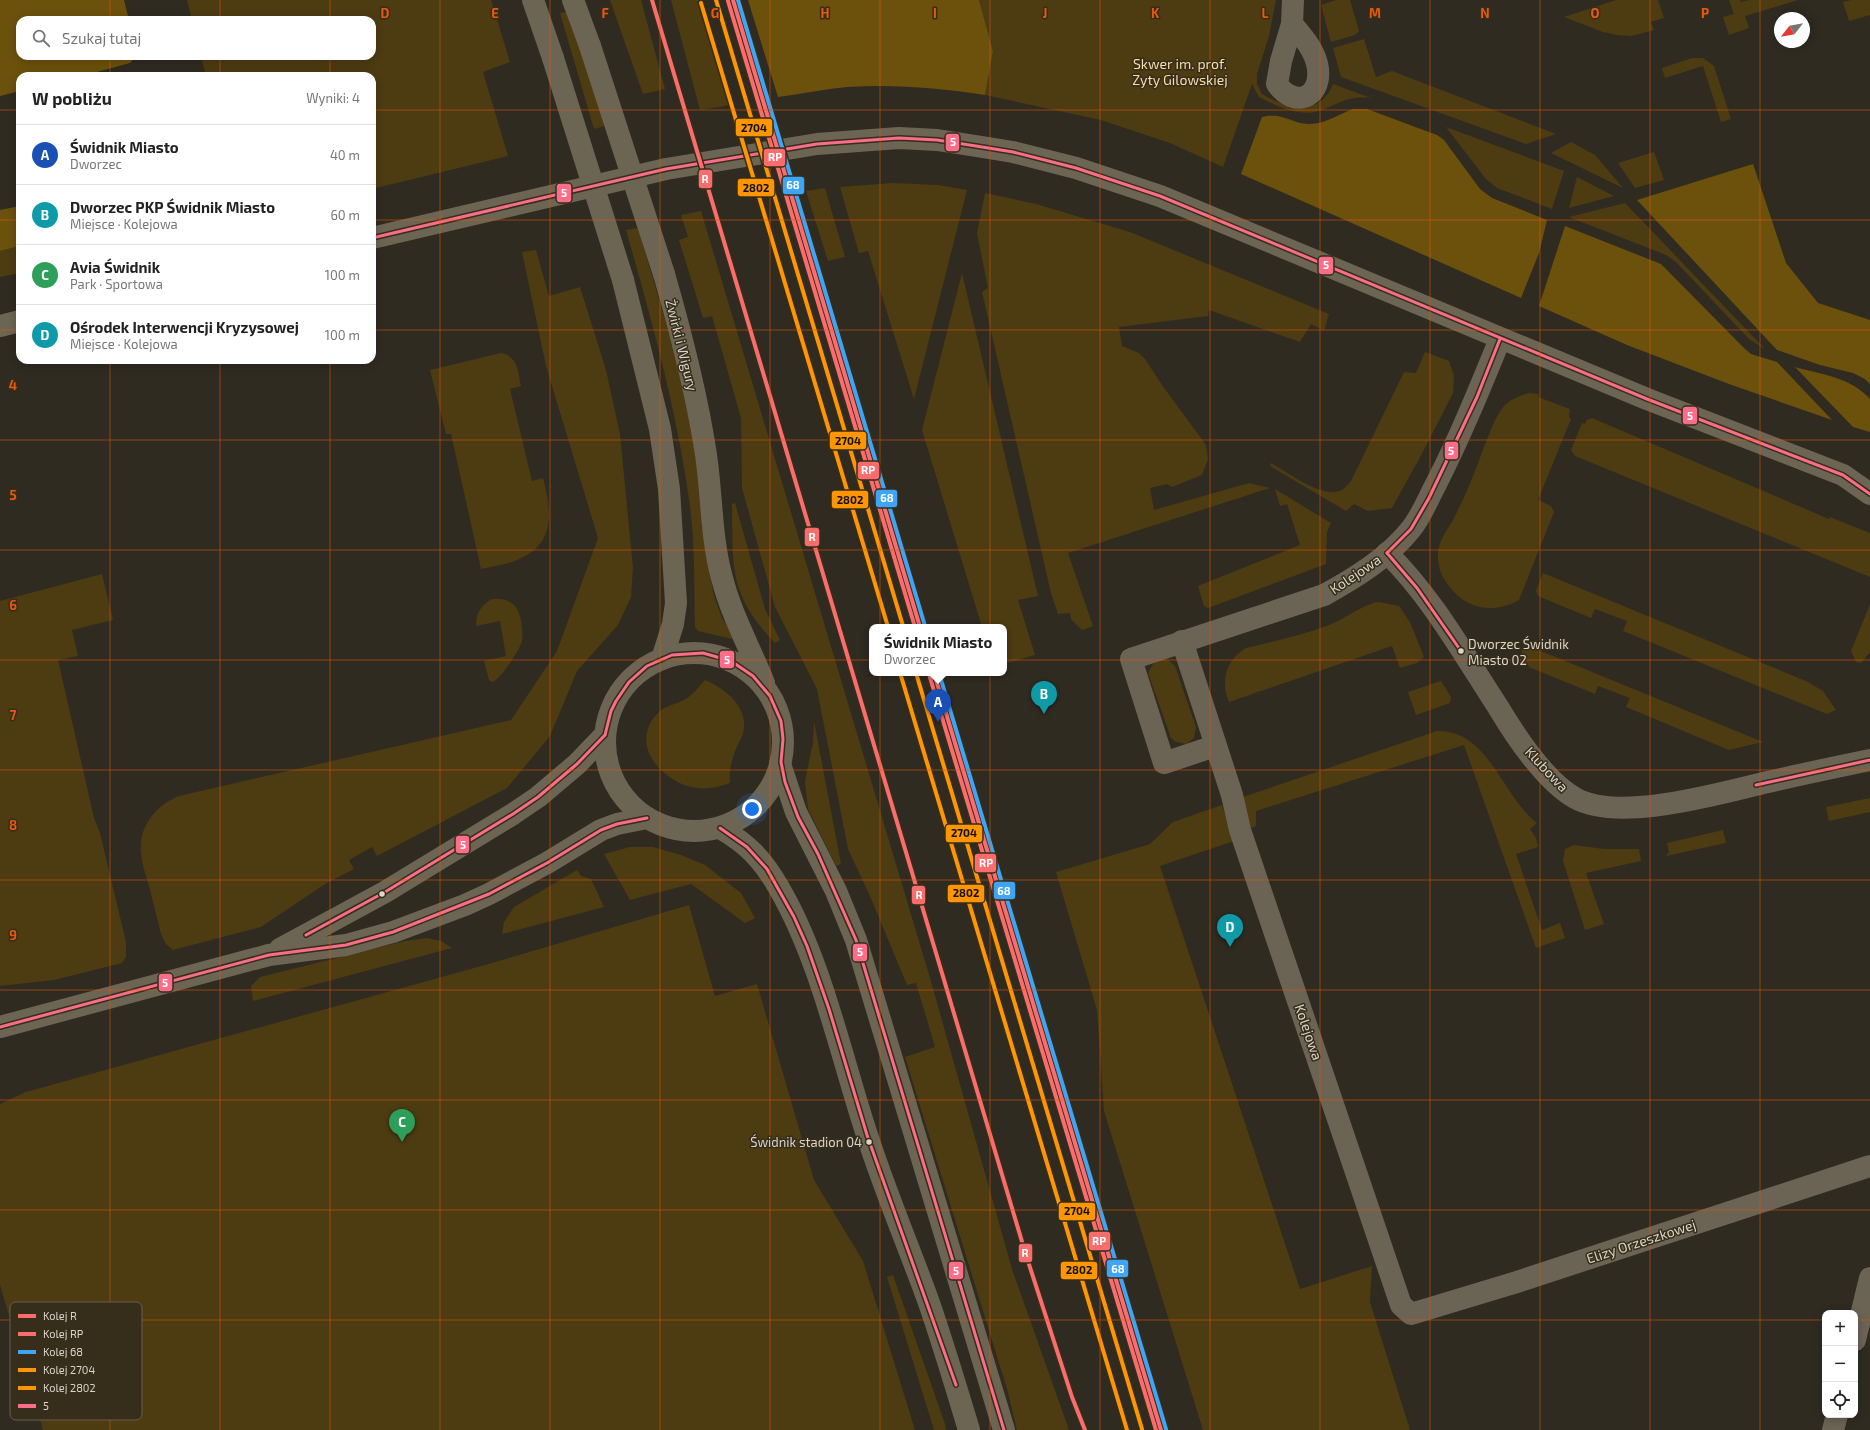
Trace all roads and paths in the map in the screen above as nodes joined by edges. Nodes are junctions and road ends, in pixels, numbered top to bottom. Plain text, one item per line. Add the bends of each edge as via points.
1 (533, 0) edge
2 (573, 0) edge
3 (1293, 0) edge
4 (1292, 24) dead end
5 (376, 237) edge
6 (16, 322) edge
7 (0, 326) edge
8 (1500, 339) junction
9 (1843, 475) junction
10 (1870, 477) edge
11 (1870, 494) edge
12 (1387, 553) junction
13 (1182, 641) junction
14 (662, 659) junction
15 (769, 695) junction
16 (605, 736) junction
17 (1215, 746) junction
18 (1870, 760) edge
19 (780, 764) junction
20 (647, 818) junction
21 (720, 828) junction
22 (269, 955) junction
23 (0, 1027) edge
24 (1870, 1166) edge
25 (1870, 1278) edge
26 (1411, 1314) joint
27 (1858, 1328) edge
28 (1836, 1418) edge
29 (969, 1430) edge
30 (1004, 1430) edge
31 (1833, 1430) edge

1 - 14 main road, bridge via 623,280 660,429 669,489 676,603 673,624
2 - 15 main road, Żwirki i Wigury, bridge via 664,274 688,362 706,454 721,578
3 - 4 street
5 - 8 main road via 538,198 710,161 837,141 918,138 1013,152 1115,180 1167,199
6 - 7 main road
8 - 9 main road via 1686,415
8 - 12 street, Kolejowa via 1477,397 1429,498 1411,529
9 - 10 main road
9 - 11 main road
12 - 13 street, Kolejowa via 1346,583 1324,595
12 - 18 street, Klubowa via 1406,572 1430,604 1506,720 1538,763 1566,792 1586,803 1610,807 1648,806 1702,797
13 - 17 street, Kolejowa
13 - 17 street, Kolejowa via 1131,659 1164,763
14 - 15 main road via 698,653 722,658 754,676
14 - 16 main road via 642,669 619,693 610,714
15 - 19 main road via 778,713 783,733 784,744
16 - 20 main road via 607,760 615,782 629,803
16 - 22 main road via 577,764 513,814 379,896
17 - 26 street, Kolejowa via 1232,795 1240,830 1401,1305
19 - 21 main road via 772,785 759,804 741,818
19 - 30 main road via 796,812 836,891 856,940
20 - 21 main road via 667,827 688,831
20 - 22 main road via 601,830 516,880 425,921 346,945
21 - 29 main road via 750,848 760,859 791,912 815,972 867,1135 928,1302
22 - 23 main road
24 - 26 street, Elizy Orzeszkowej
25 - 27 street
28 - 31 street

